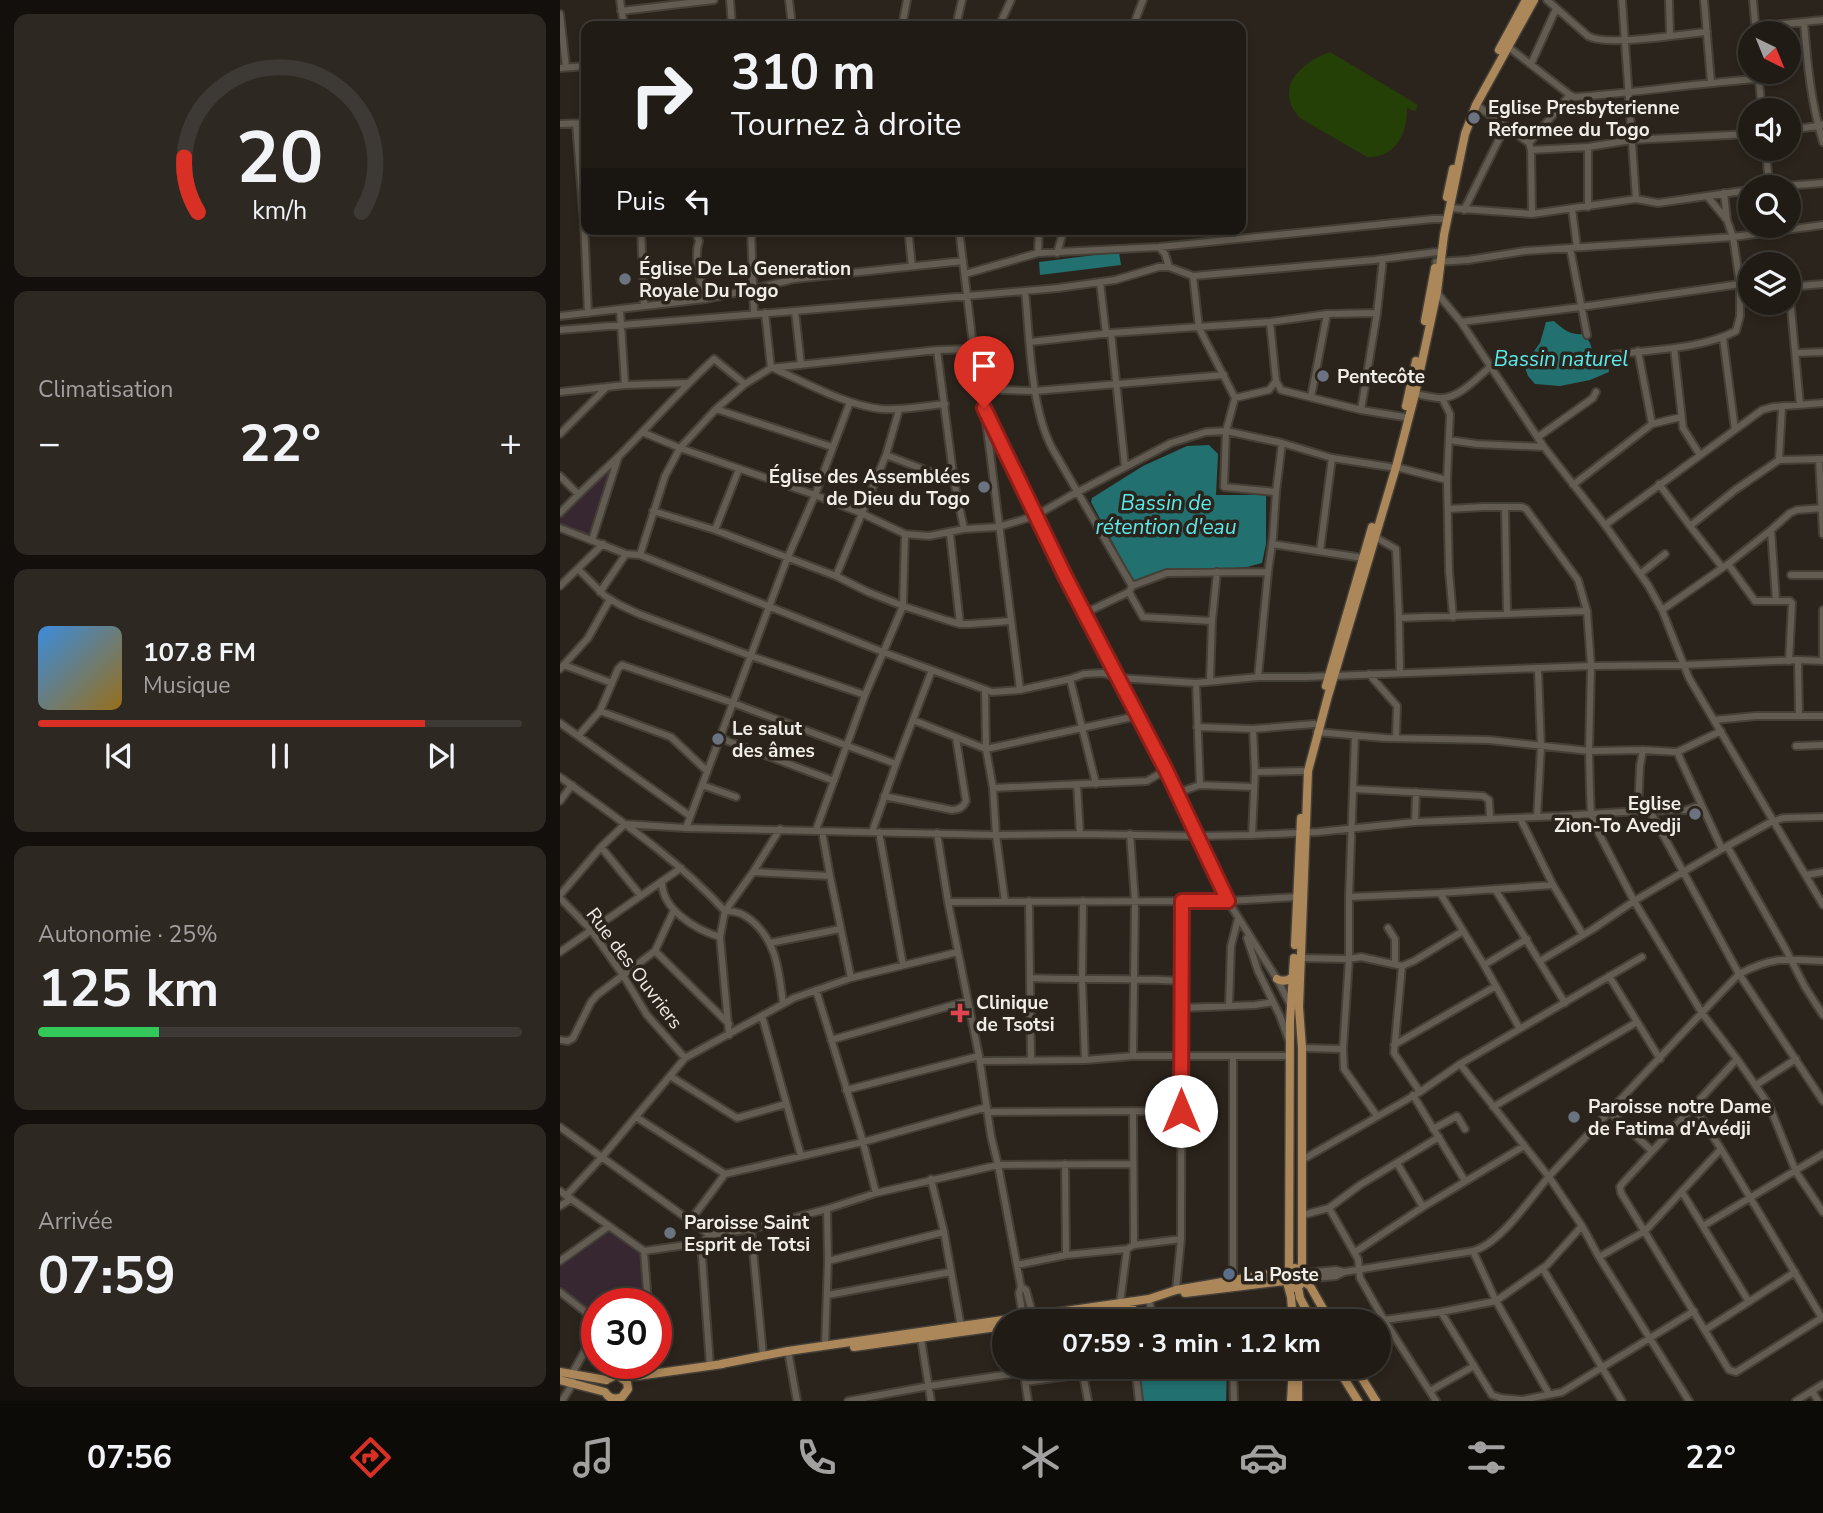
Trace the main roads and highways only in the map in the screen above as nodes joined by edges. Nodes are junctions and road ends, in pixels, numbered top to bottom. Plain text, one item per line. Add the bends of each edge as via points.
1 (1526, 0) edge
2 (1534, 0) edge
3 (1438, 262) junction
4 (1393, 467) junction
5 (1332, 676) junction
6 (1316, 728) junction
7 (1303, 832) junction
8 (1294, 975) junction
9 (1277, 979) road end
10 (1295, 1007) junction
11 (1296, 1279) junction
12 (1150, 1301) junction
13 (1086, 1309) edge
14 (1096, 1309) edge
15 (1294, 1309) edge
16 (1306, 1309) edge
17 (1323, 1309) edge
18 (992, 1322) edge
19 (992, 1328) edge
20 (789, 1353) junction
21 (721, 1364) junction
22 (672, 1367) edge
23 (560, 1372) edge
24 (572, 1378) junction
25 (621, 1379) edge
26 (633, 1379) edge
27 (1294, 1379) edge
28 (1297, 1379) edge
29 (1345, 1379) edge
30 (1362, 1379) edge
31 (560, 1380) edge
32 (606, 1380) joint
33 (627, 1386) junction
34 (605, 1392) junction
35 (1300, 1399) edge
36 (618, 1400) edge
37 (1291, 1401) edge
38 (1358, 1401) edge
39 (1376, 1401) edge

1 - 3 main road via 1460,131
2 - 3 main road via 1476,104 1465,134
3 - 4 main road
3 - 4 main road via 1437,292 1415,394
4 - 5 main road
4 - 5 main road
5 - 6 main road
6 - 7 main road
6 - 7 main road via 1303,771
7 - 8 main road
7 - 10 main road
8 - 9 main road
8 - 10 main road
10 - 11 main road via 1290,1021 1290,1056
10 - 11 main road via 1302,1048 1303,1215
11 - 12 main road
11 - 12 main road via 1234,1280 1176,1290
11 - 15 main road
11 - 16 main road
11 - 17 main road via 1310,1286
12 - 13 main road
12 - 14 main road
18 - 20 main road
19 - 20 main road
20 - 21 main road
20 - 21 main road
21 - 22 main road
23 - 24 main road
24 - 31 main road
24 - 32 main road
24 - 34 main road
25 - 33 main road
26 - 33 main road
27 - 37 main road
28 - 35 main road
29 - 38 main road
30 - 39 main road
32 - 34 main road
33 - 36 main road
34 - 36 main road

